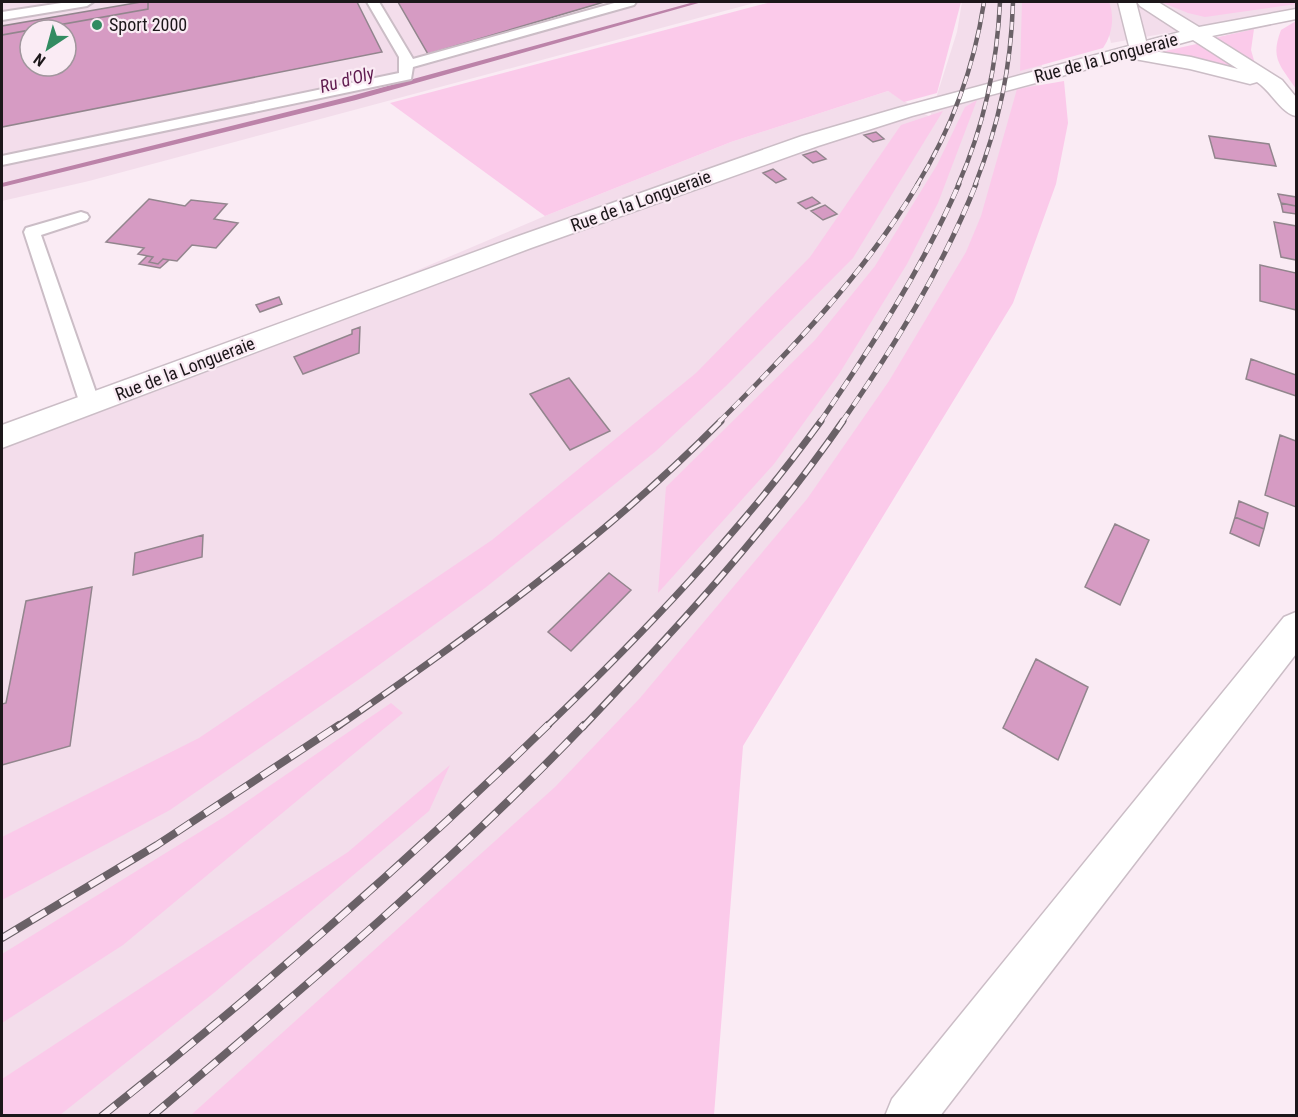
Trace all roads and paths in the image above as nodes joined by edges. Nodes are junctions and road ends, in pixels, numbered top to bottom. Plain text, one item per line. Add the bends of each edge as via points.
1 (87, 2) edge
2 (373, 2) edge
3 (630, 2) edge
4 (1127, 2) edge
5 (1146, 2) edge
6 (1296, 14) edge
7 (2, 16) edge
8 (1273, 19) junction
9 (1198, 33) junction
10 (1133, 51) junction
11 (406, 65) junction
12 (1275, 84) junction
13 (1296, 110) edge
14 (2, 161) edge
15 (81, 217) dead end
16 (90, 404) junction
17 (2, 437) edge
18 (1296, 628) edge
19 (909, 1116) edge

1 - 7 lane
2 - 11 lane via 406,57
3 - 11 lane
4 - 10 street
5 - 9 street
6 - 8 street, Rue de la Longueraie
8 - 9 street, Rue de la Longueraie
8 - 12 street via 1265,46
9 - 10 street, Rue de la Longueraie
9 - 12 street
10 - 12 street
10 - 16 street, Rue de la Longueraie via 810,141 511,247
11 - 14 lane via 405,76
12 - 13 street
15 - 16 lane via 32,232
16 - 17 street, Rue de la Longueraie
18 - 19 street

